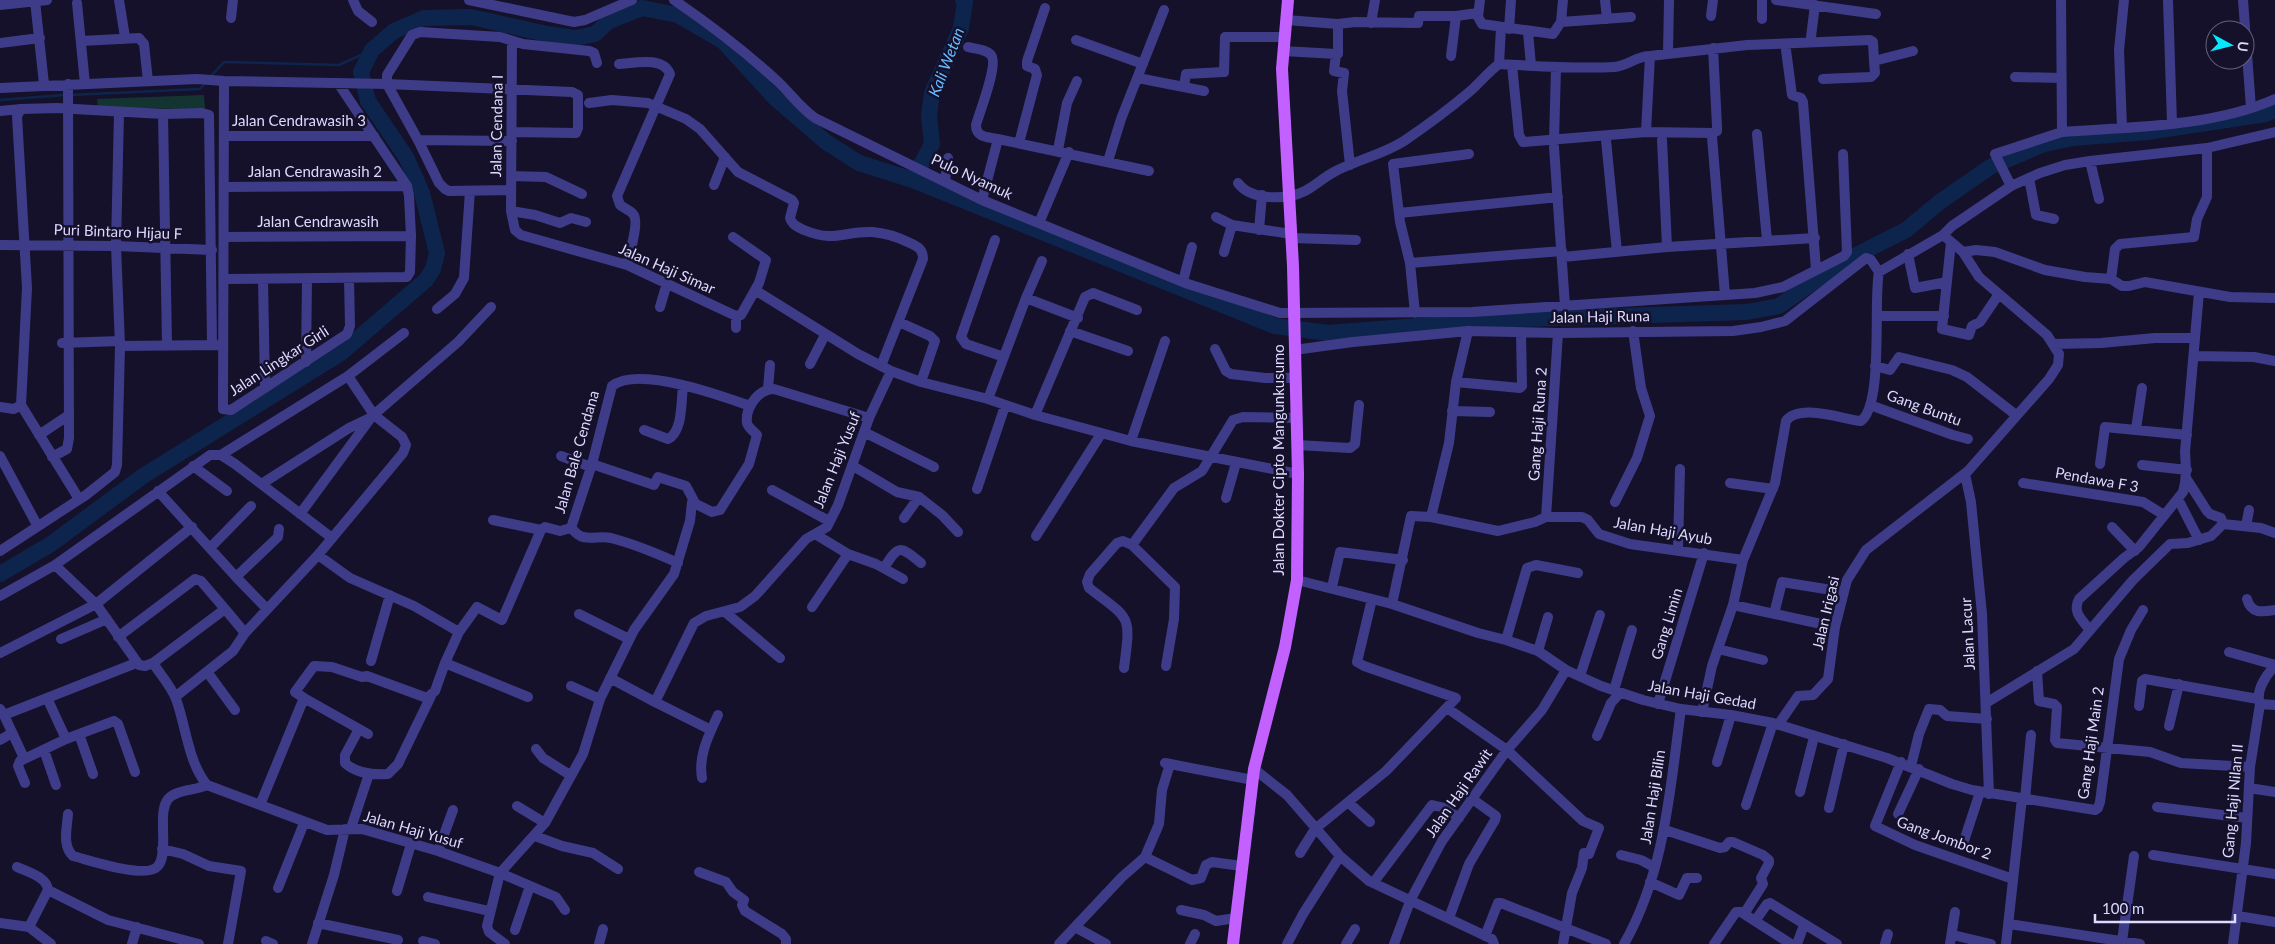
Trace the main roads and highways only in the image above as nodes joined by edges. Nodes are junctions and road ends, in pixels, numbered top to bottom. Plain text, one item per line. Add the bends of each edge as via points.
1 (1288, 0) edge
2 (1233, 944) edge

1 - 2 main road, Jalan Dokter Cipto Mangunkusumo via 1282,87 1292,236 1298,474 1297,580 1285,647 1254,774

